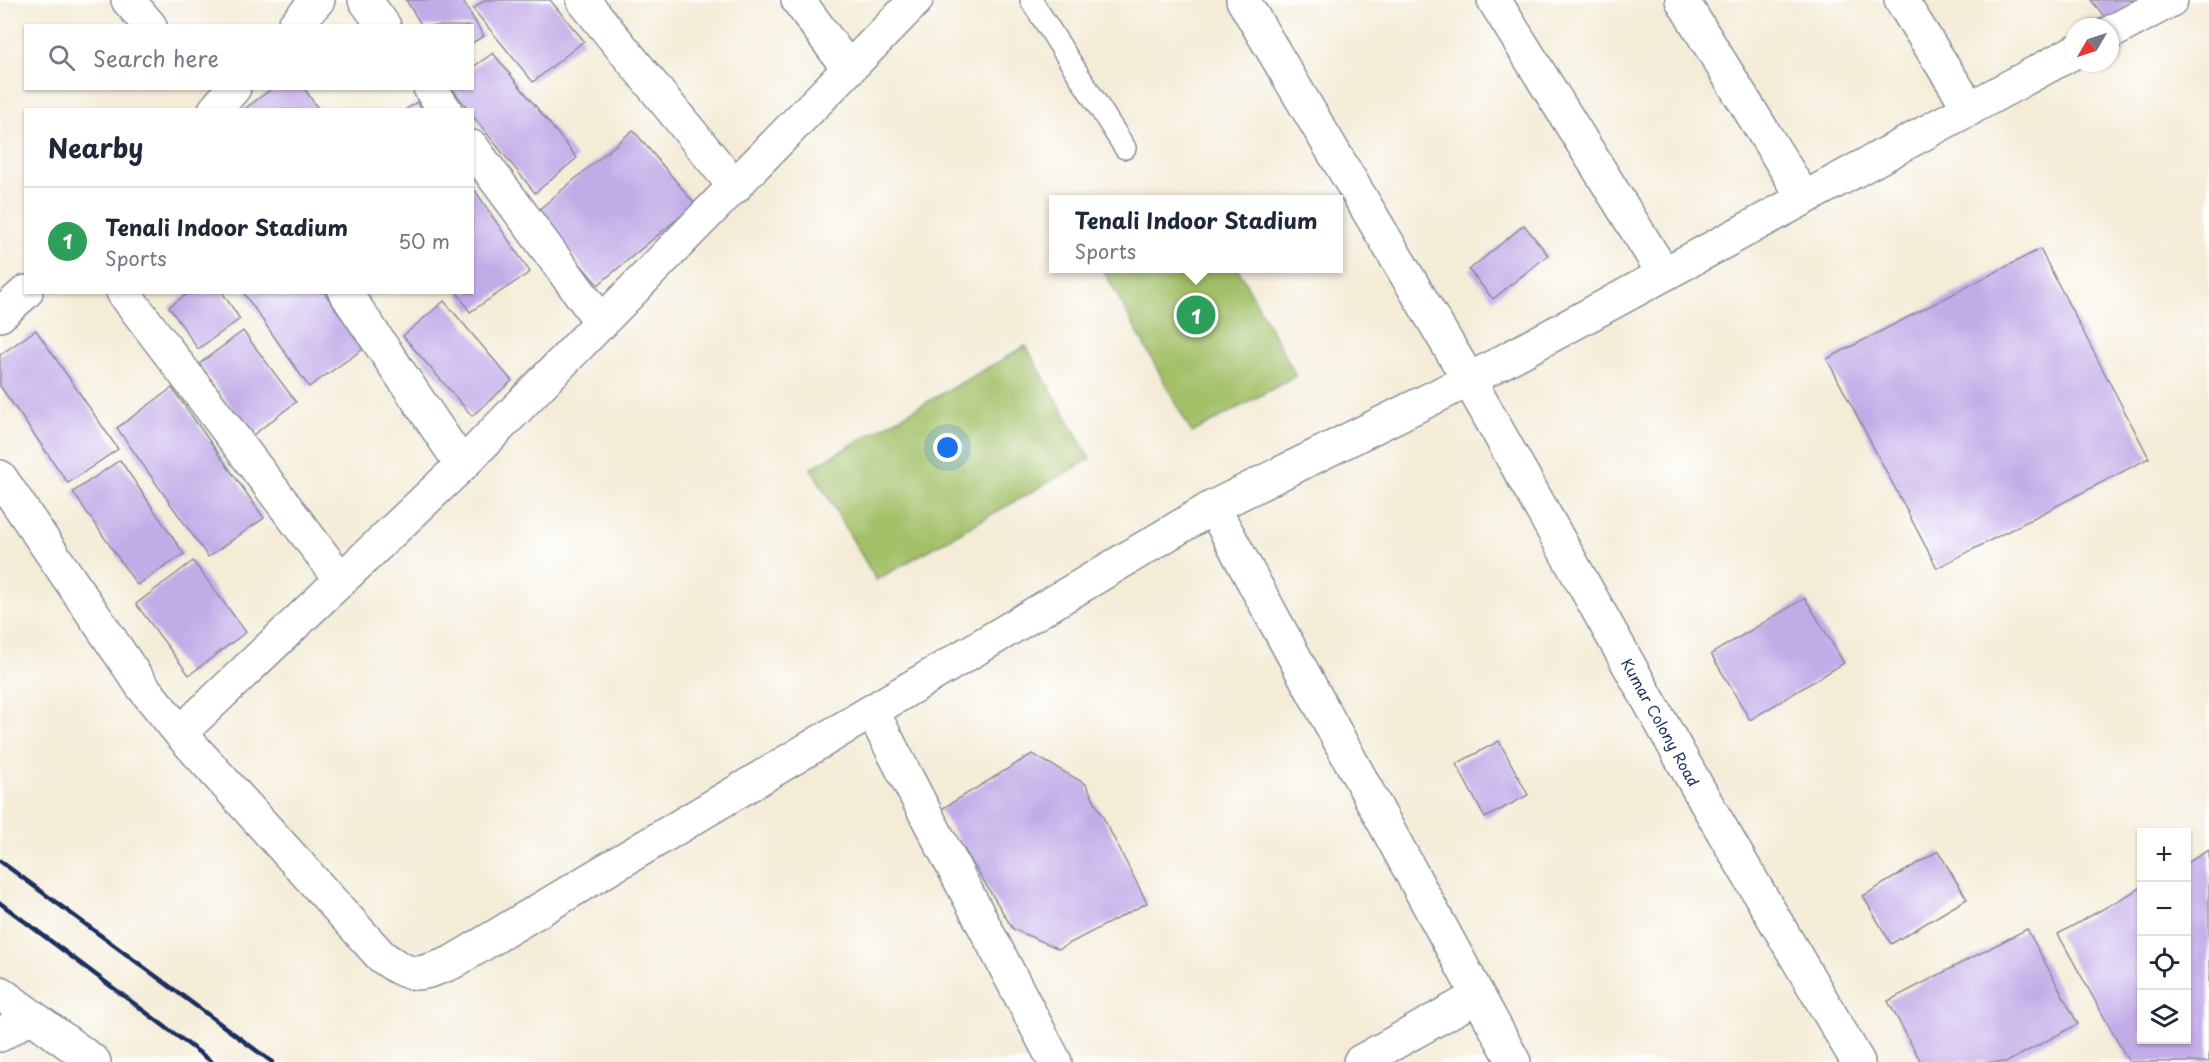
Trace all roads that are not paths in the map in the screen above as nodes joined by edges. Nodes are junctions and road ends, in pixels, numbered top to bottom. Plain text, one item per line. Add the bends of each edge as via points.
1 (128, 0) edge
2 (318, 0) edge
3 (365, 0) edge
4 (583, 0) edge
5 (798, 0) edge
6 (916, 0) edge
7 (1031, 0) edge
8 (1243, 0) edge
9 (1494, 0) edge
10 (1682, 0) edge
11 (1901, 0) edge
12 (2171, 0) edge
13 (148, 24) edge
14 (296, 24) edge
15 (383, 24) edge
16 (2119, 28) edge
17 (2065, 57) edge
18 (848, 68) junction
19 (431, 90) edge
20 (444, 108) edge
21 (1970, 109) junction
22 (1125, 148) dead end
23 (474, 150) edge
24 (735, 187) junction
25 (1804, 198) junction
26 (1664, 274) junction
27 (24, 294) edge
28 (125, 294) edge
29 (346, 294) edge
30 (0, 315) edge
31 (602, 323) junction
32 (1469, 380) junction
33 (462, 465) junction
34 (0, 477) edge
35 (1213, 507) junction
36 (341, 580) junction
37 (872, 711) junction
38 (180, 733) junction
39 (0, 993) edge
40 (1478, 996) junction
41 (31, 1016) junction
42 (0, 1035) edge
43 (94, 1062) edge
44 (1055, 1062) edge
45 (1360, 1062) edge
46 (1514, 1062) edge
47 (1858, 1062) edge

1 - 13 street
2 - 14 street
3 - 15 street
4 - 24 street
5 - 18 street
6 - 18 street
7 - 22 lane
8 - 32 street, Kumar Colony Road
9 - 26 street
10 - 25 street
11 - 21 street
12 - 16 street
17 - 21 street
18 - 24 street
19 - 20 street
21 - 25 street
23 - 31 street
24 - 31 street
25 - 26 street
26 - 32 street
27 - 30 street
28 - 36 street
29 - 33 street
31 - 33 street
32 - 35 street
32 - 47 street, Kumar Colony Road via 1708,806
33 - 36 street
34 - 38 street via 142,686
35 - 37 street
35 - 40 street
36 - 38 street
37 - 38 street via 451,963 421,975 400,970 381,956
37 - 44 street
39 - 41 street
40 - 45 street
40 - 46 street
41 - 42 street
41 - 43 street

